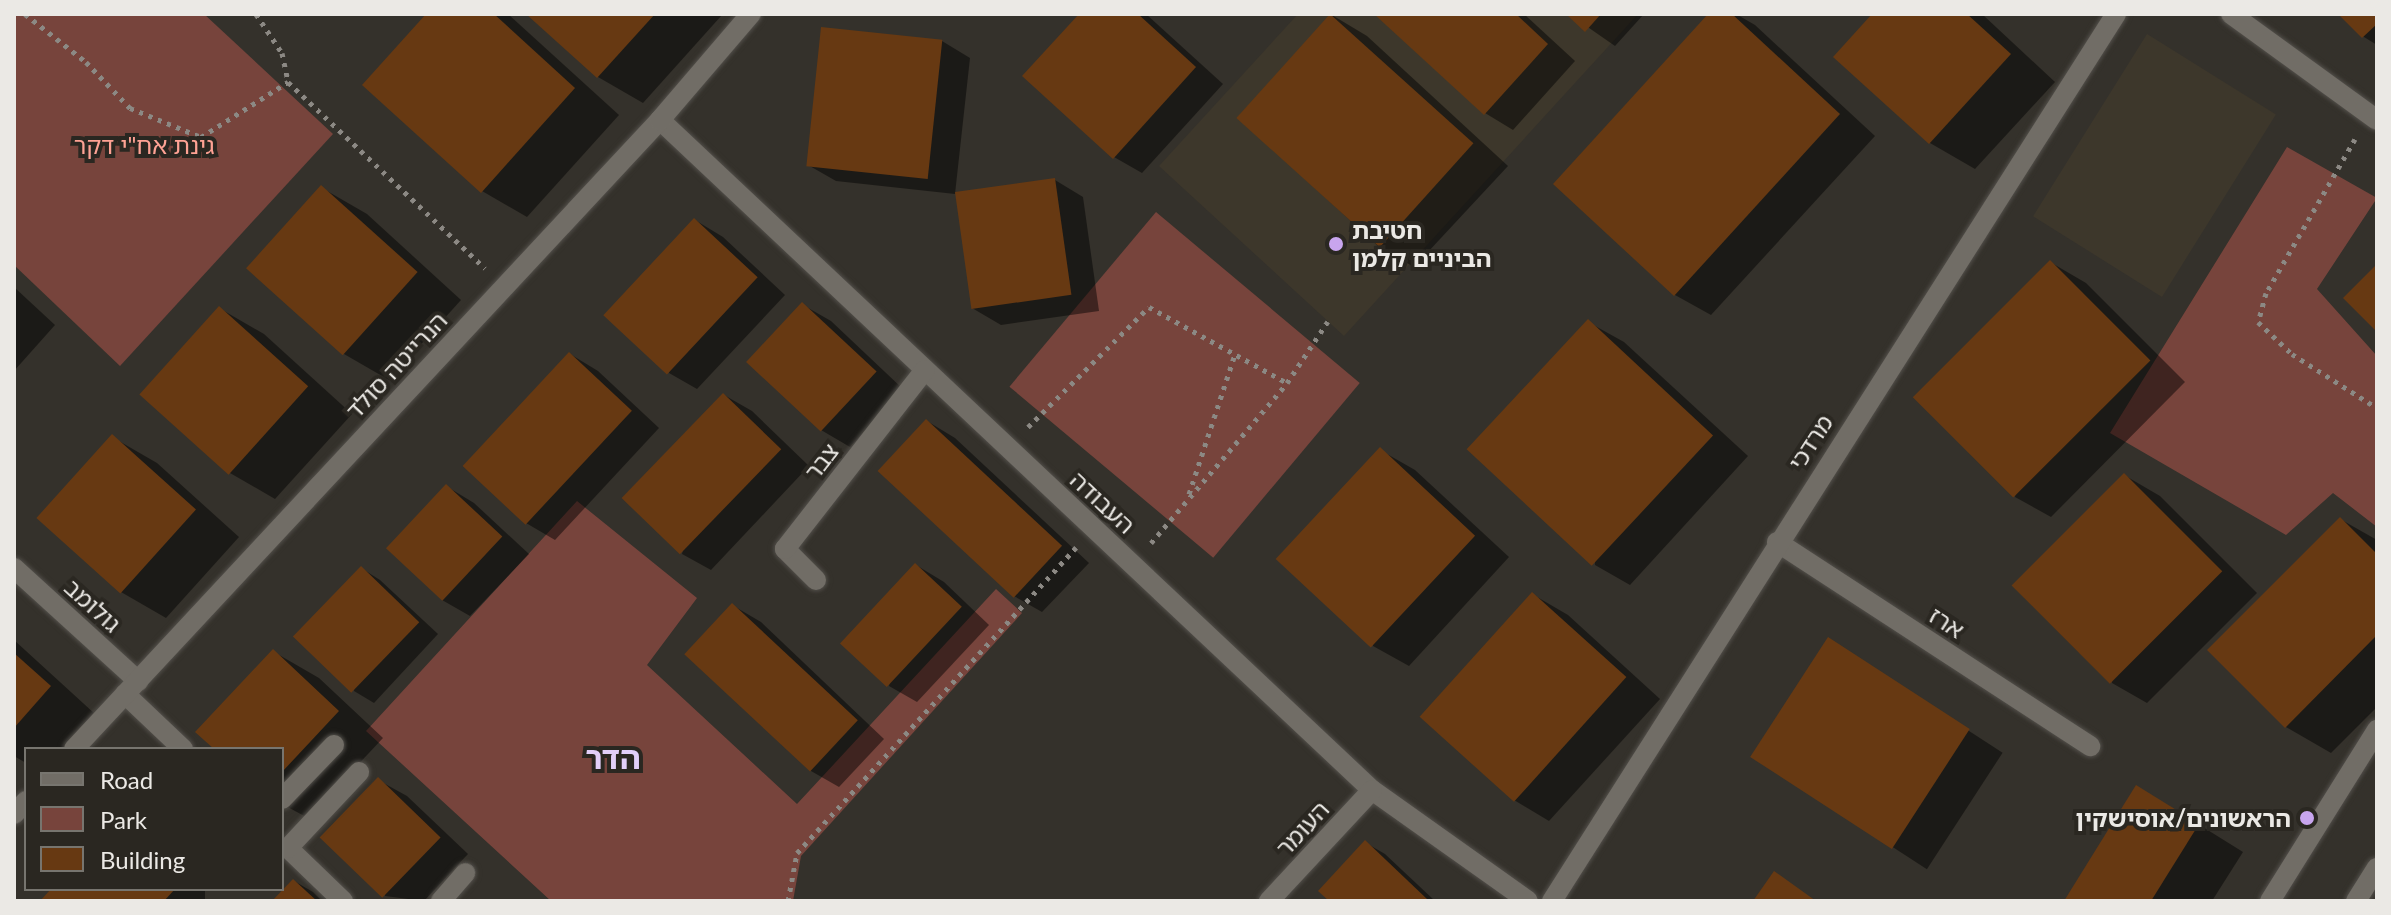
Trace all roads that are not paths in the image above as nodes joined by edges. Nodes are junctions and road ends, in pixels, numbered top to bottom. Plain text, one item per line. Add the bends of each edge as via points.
1 (751, 14) edge
2 (2116, 14) edge
3 (2231, 14) edge
4 (2373, 116) edge
5 (660, 120) junction
6 (925, 370) junction
7 (1777, 542) junction
8 (14, 568) edge
9 (816, 580) dead end
10 (131, 687) junction
11 (2377, 730) edge
12 (334, 745) dead end
13 (2090, 746) dead end
14 (76, 747) edge
15 (181, 747) edge
16 (359, 772) dead end
17 (1372, 790) junction
18 (284, 797) edge
19 (2377, 868) edge
20 (465, 873) dead end
21 (343, 901) edge
22 (441, 901) edge
23 (1269, 901) edge
24 (1528, 901) edge
25 (1552, 901) edge
26 (2270, 901) edge
27 (2356, 901) edge

1 - 5 street, הנרייטה סולד
2 - 7 street, מרדכי
3 - 4 street
5 - 6 street, העבודה
5 - 10 street, הנרייטה סולד
6 - 9 street, צבר via 785,549
6 - 17 street, העבודה
7 - 13 street, ארז
7 - 25 street, מרדכי
8 - 10 street, גולומב
10 - 14 street, הנרייטה סולד
10 - 15 street, גולומב
11 - 26 street
12 - 18 street
16 - 21 street via 288,848
17 - 23 street, העומר
17 - 24 street, העבודה
19 - 27 street
20 - 22 street

